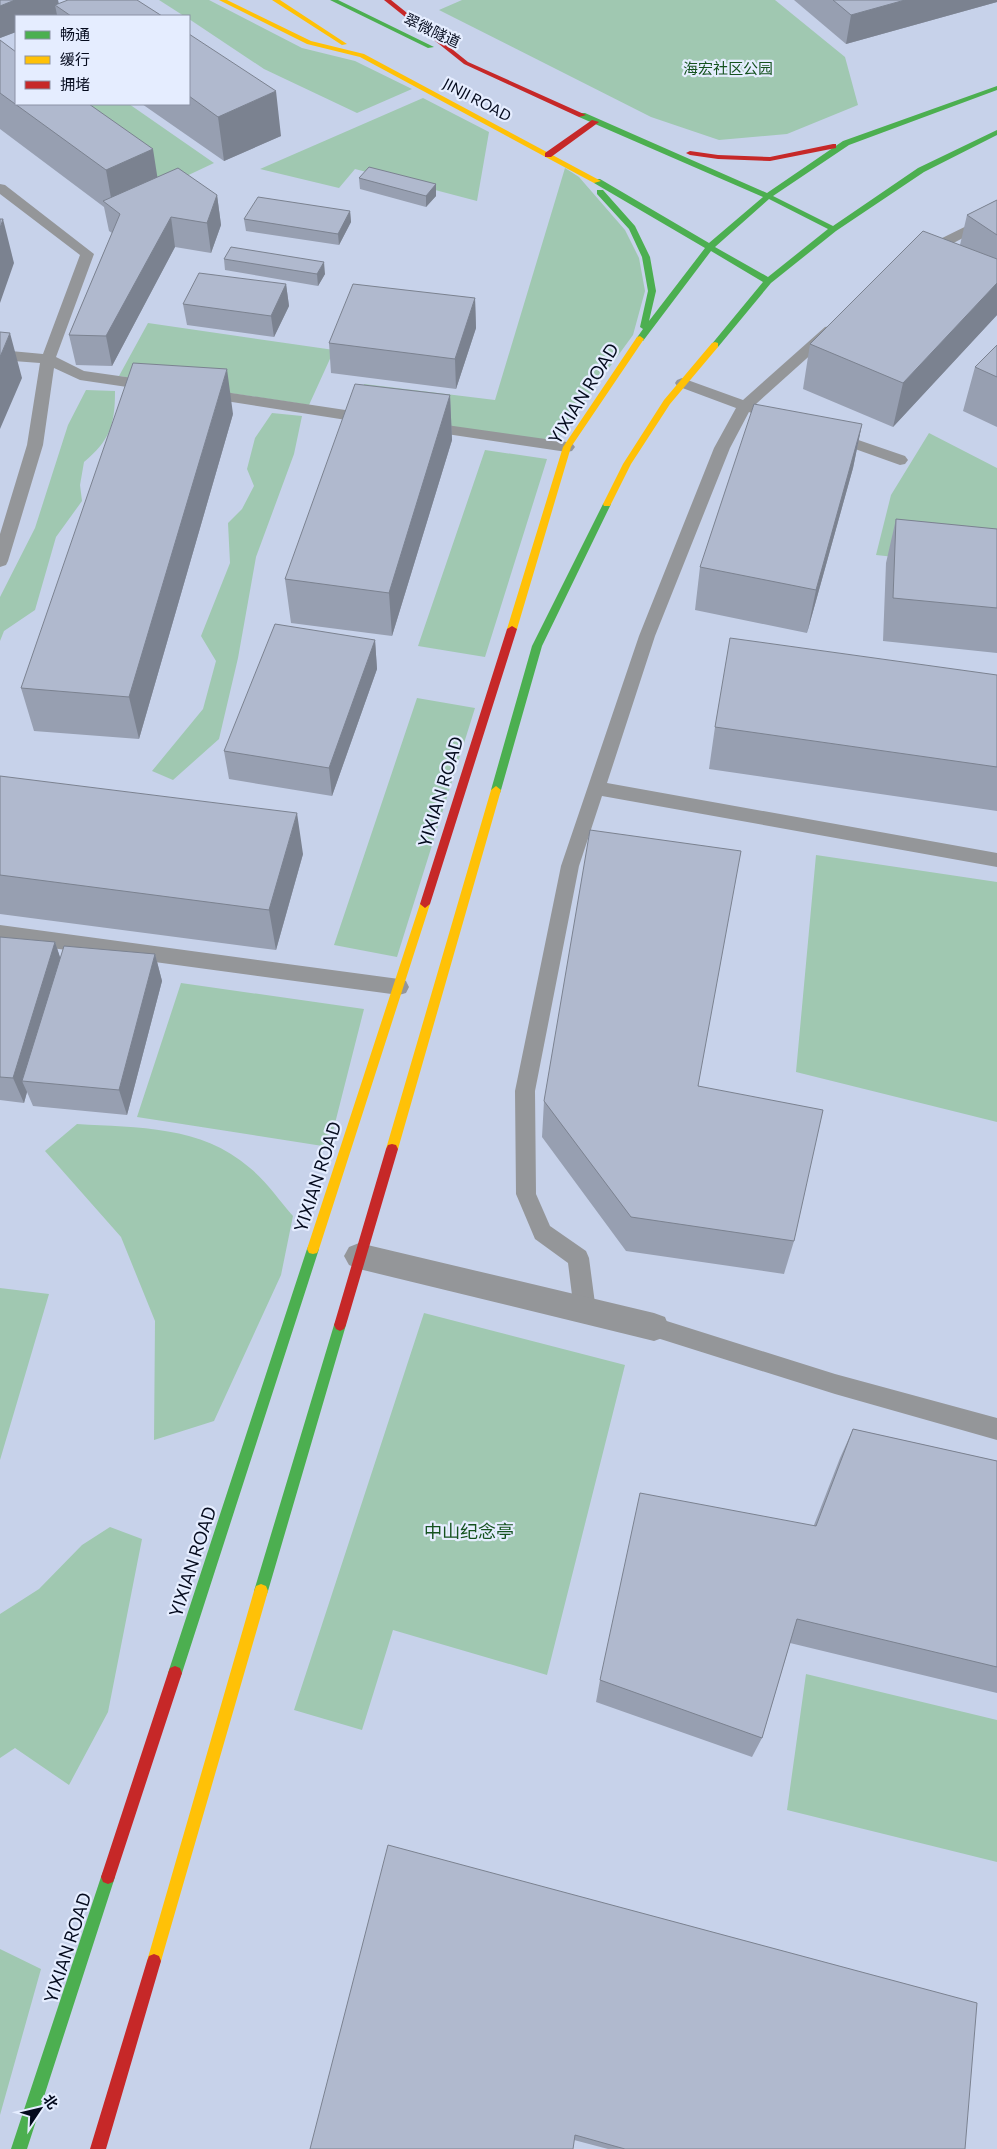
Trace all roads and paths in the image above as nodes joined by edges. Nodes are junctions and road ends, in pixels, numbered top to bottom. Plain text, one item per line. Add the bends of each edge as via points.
1 (222, 0) edge
2 (274, 0) edge
3 (333, 0) edge
4 (387, 0) edge
5 (362, 55) junction
6 (466, 63) junction
7 (997, 88) edge
8 (595, 122) junction
9 (997, 132) edge
10 (846, 143) junction
11 (645, 144) junction
12 (548, 155) junction
13 (584, 174) junction
14 (0, 188) edge
15 (768, 196) junction
16 (997, 215) edge
17 (833, 229) junction
18 (709, 248) junction
19 (917, 262) edge
20 (768, 281) junction
21 (842, 319) edge
22 (642, 336) junction
23 (0, 355) edge
24 (48, 358) junction
25 (682, 383) junction
26 (168, 389) edge
27 (188, 392) edge
28 (745, 406) junction
29 (771, 415) edge
30 (382, 421) edge
31 (411, 425) edge
32 (815, 430) edge
33 (567, 447) junction
34 (900, 460) dead end
35 (0, 561) edge
36 (596, 788) junction
37 (997, 860) edge
38 (0, 933) edge
39 (399, 987) junction
40 (359, 1256) junction
41 (585, 1311) junction
42 (654, 1327) joint
43 (997, 1429) edge
44 (19, 2149) edge
45 (98, 2149) edge

1 - 5 main road, JINJI ROAD via 309,43
2 - 5 main road
3 - 6 main road, 翠微隧道
4 - 6 main road, JINJI ROAD
5 - 12 main road, JINJI ROAD
6 - 8 main road, JINJI ROAD
7 - 10 main road
8 - 11 main road, JINJI ROAD
8 - 12 main road
9 - 17 main road via 921,170
10 - 11 main road via 770,159 718,158
10 - 15 main road, YIXIAN ROAD
11 - 15 main road, JINJI ROAD
12 - 13 main road, JINJI ROAD
13 - 18 main road, JINJI ROAD
13 - 22 main road via 632,228 646,257 652,291
14 - 24 lane via 87,254
15 - 17 main road, JINJI ROAD
15 - 18 main road, YIXIAN ROAD
16 - 19 lane via 939,245
17 - 20 main road
18 - 20 main road, JINJI ROAD
18 - 22 main road, YIXIAN ROAD
20 - 25 main road
21 - 28 lane
22 - 33 main road, YIXIAN ROAD
23 - 24 lane
24 - 26 lane via 80,375
24 - 35 lane via 35,445
25 - 28 lane
25 - 40 main road via 627,464 537,646
27 - 30 lane
28 - 29 lane
28 - 36 lane via 722,448 647,636
31 - 33 lane
32 - 34 lane
33 - 39 main road, YIXIAN ROAD
36 - 37 lane
36 - 41 lane via 570,866 525,1091 526,1194 542,1232 578,1258
38 - 39 lane
39 - 44 main road, YIXIAN ROAD
40 - 41 street
40 - 45 main road
41 - 42 street
42 - 43 lane via 835,1384

